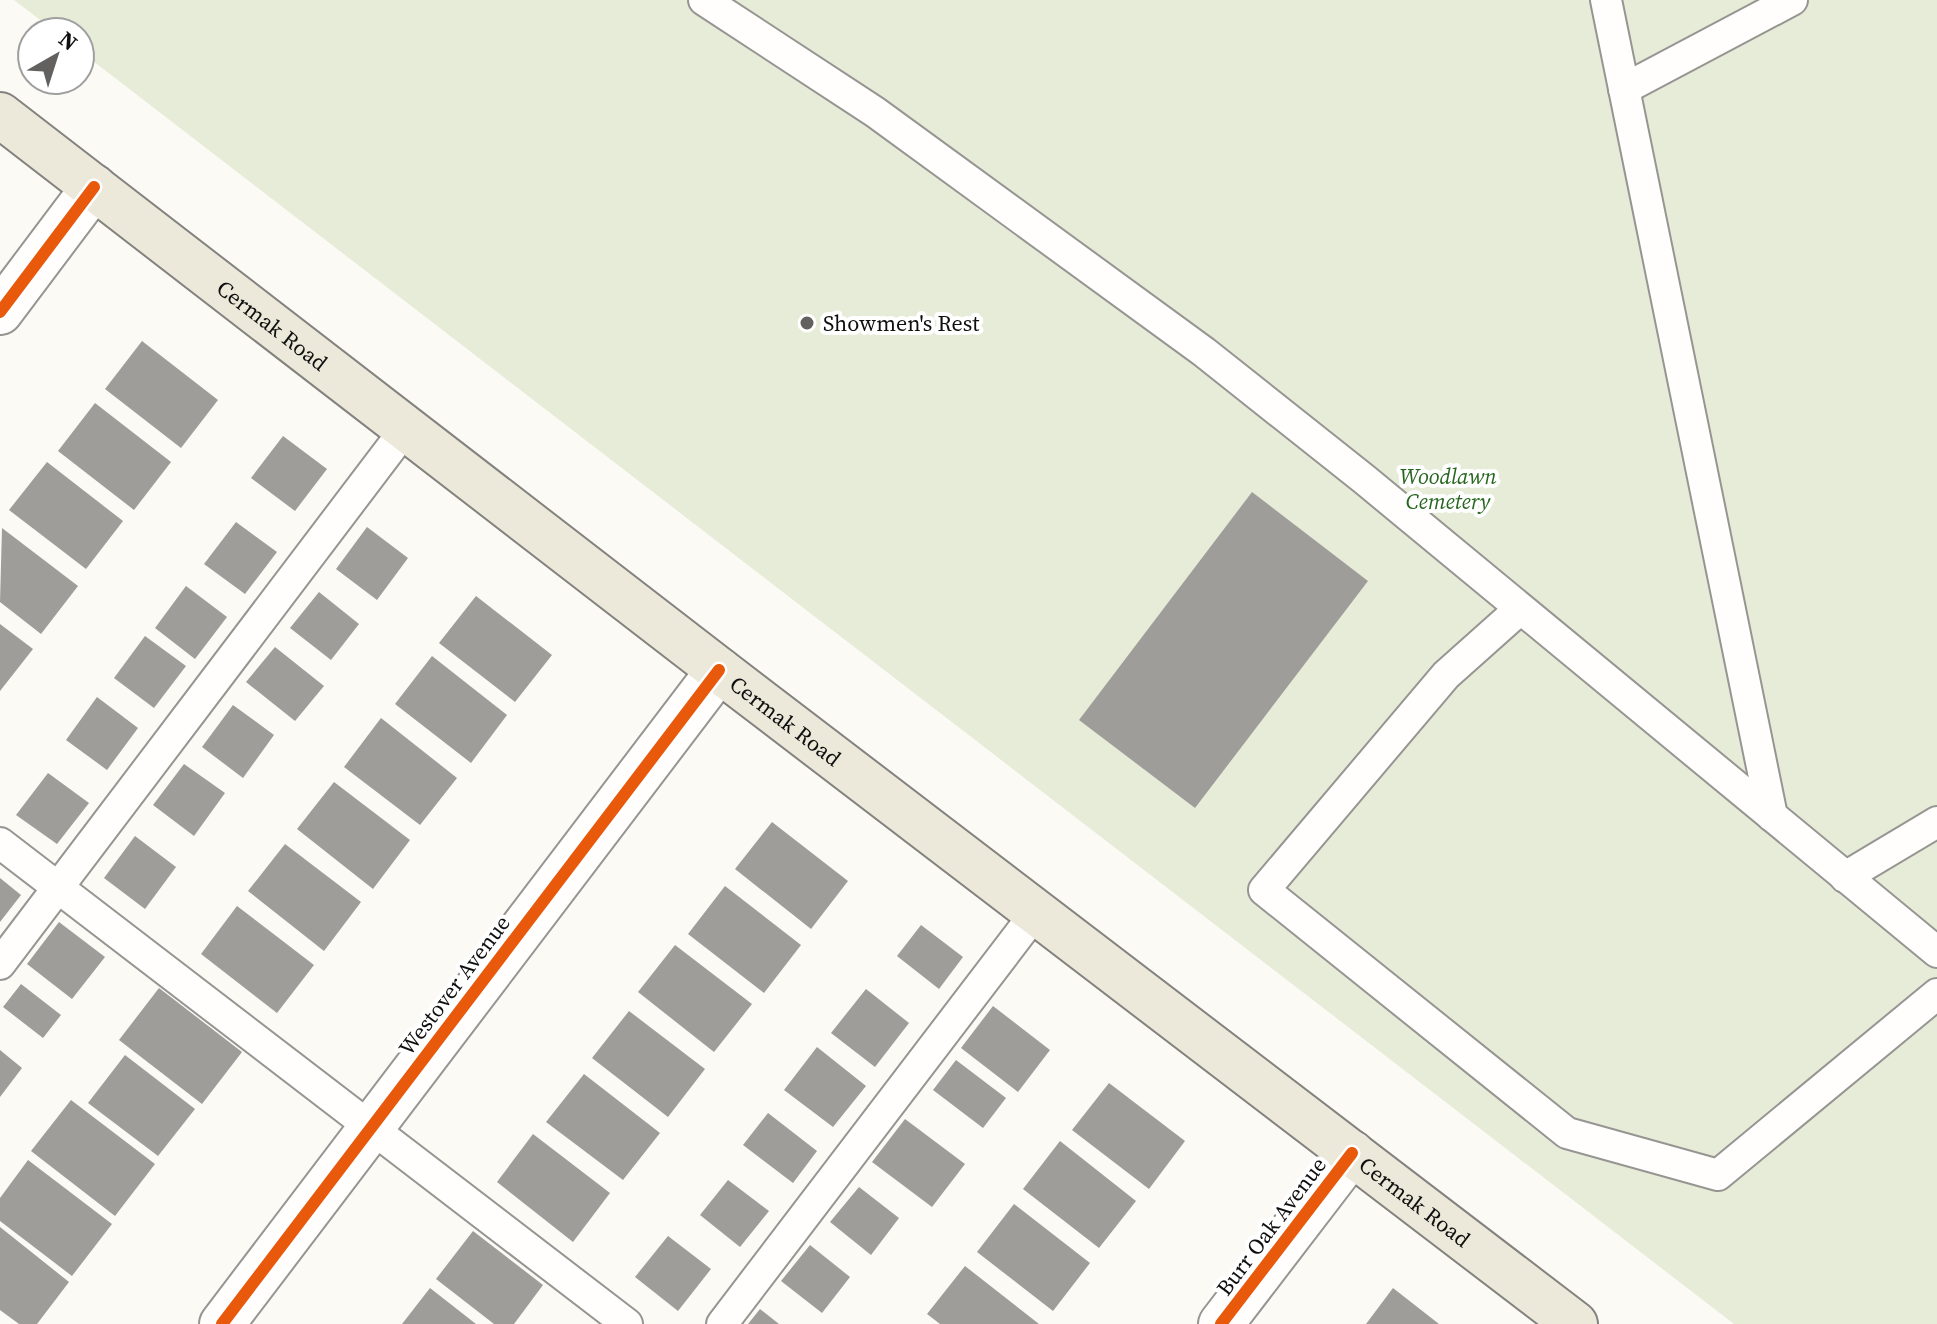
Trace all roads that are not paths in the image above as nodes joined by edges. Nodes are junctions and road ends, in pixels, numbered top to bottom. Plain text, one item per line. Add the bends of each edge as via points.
1 (704, 0) edge
2 (1606, 0) edge
3 (1792, 0) edge
4 (1624, 89) junction
5 (0, 115) edge
6 (94, 187) junction
7 (0, 312) edge
8 (407, 427) junction
9 (1520, 609) junction
10 (719, 670) junction
11 (1772, 816) junction
12 (1937, 822) edge
13 (0, 843) edge
14 (1845, 877) junction
15 (58, 888) junction
16 (1037, 911) junction
17 (1937, 952) edge
18 (0, 964) edge
19 (1937, 994) edge
20 (371, 1128) junction
21 (1352, 1153) junction
22 (222, 1324) edge
23 (627, 1324) edge
24 (722, 1324) edge
25 (1221, 1324) edge
26 (1575, 1324) edge

1 - 9 lane via 875,112 1204,352
2 - 4 lane
3 - 4 lane
4 - 11 lane
5 - 6 main road, Cermak Road
6 - 7 street
6 - 8 main road, Cermak Road
8 - 10 main road, Cermak Road
8 - 15 lane
9 - 11 lane
9 - 19 lane via 1446,675 1264,890 1567,1133 1718,1175
10 - 16 main road, Cermak Road
10 - 20 street, Westover Avenue
11 - 14 lane
12 - 14 lane
13 - 15 lane
14 - 17 lane
15 - 18 lane
15 - 20 lane
16 - 21 main road, Cermak Road
16 - 24 lane
20 - 22 street, Westover Avenue
20 - 23 lane
21 - 25 street, Burr Oak Avenue
21 - 26 main road, Cermak Road

